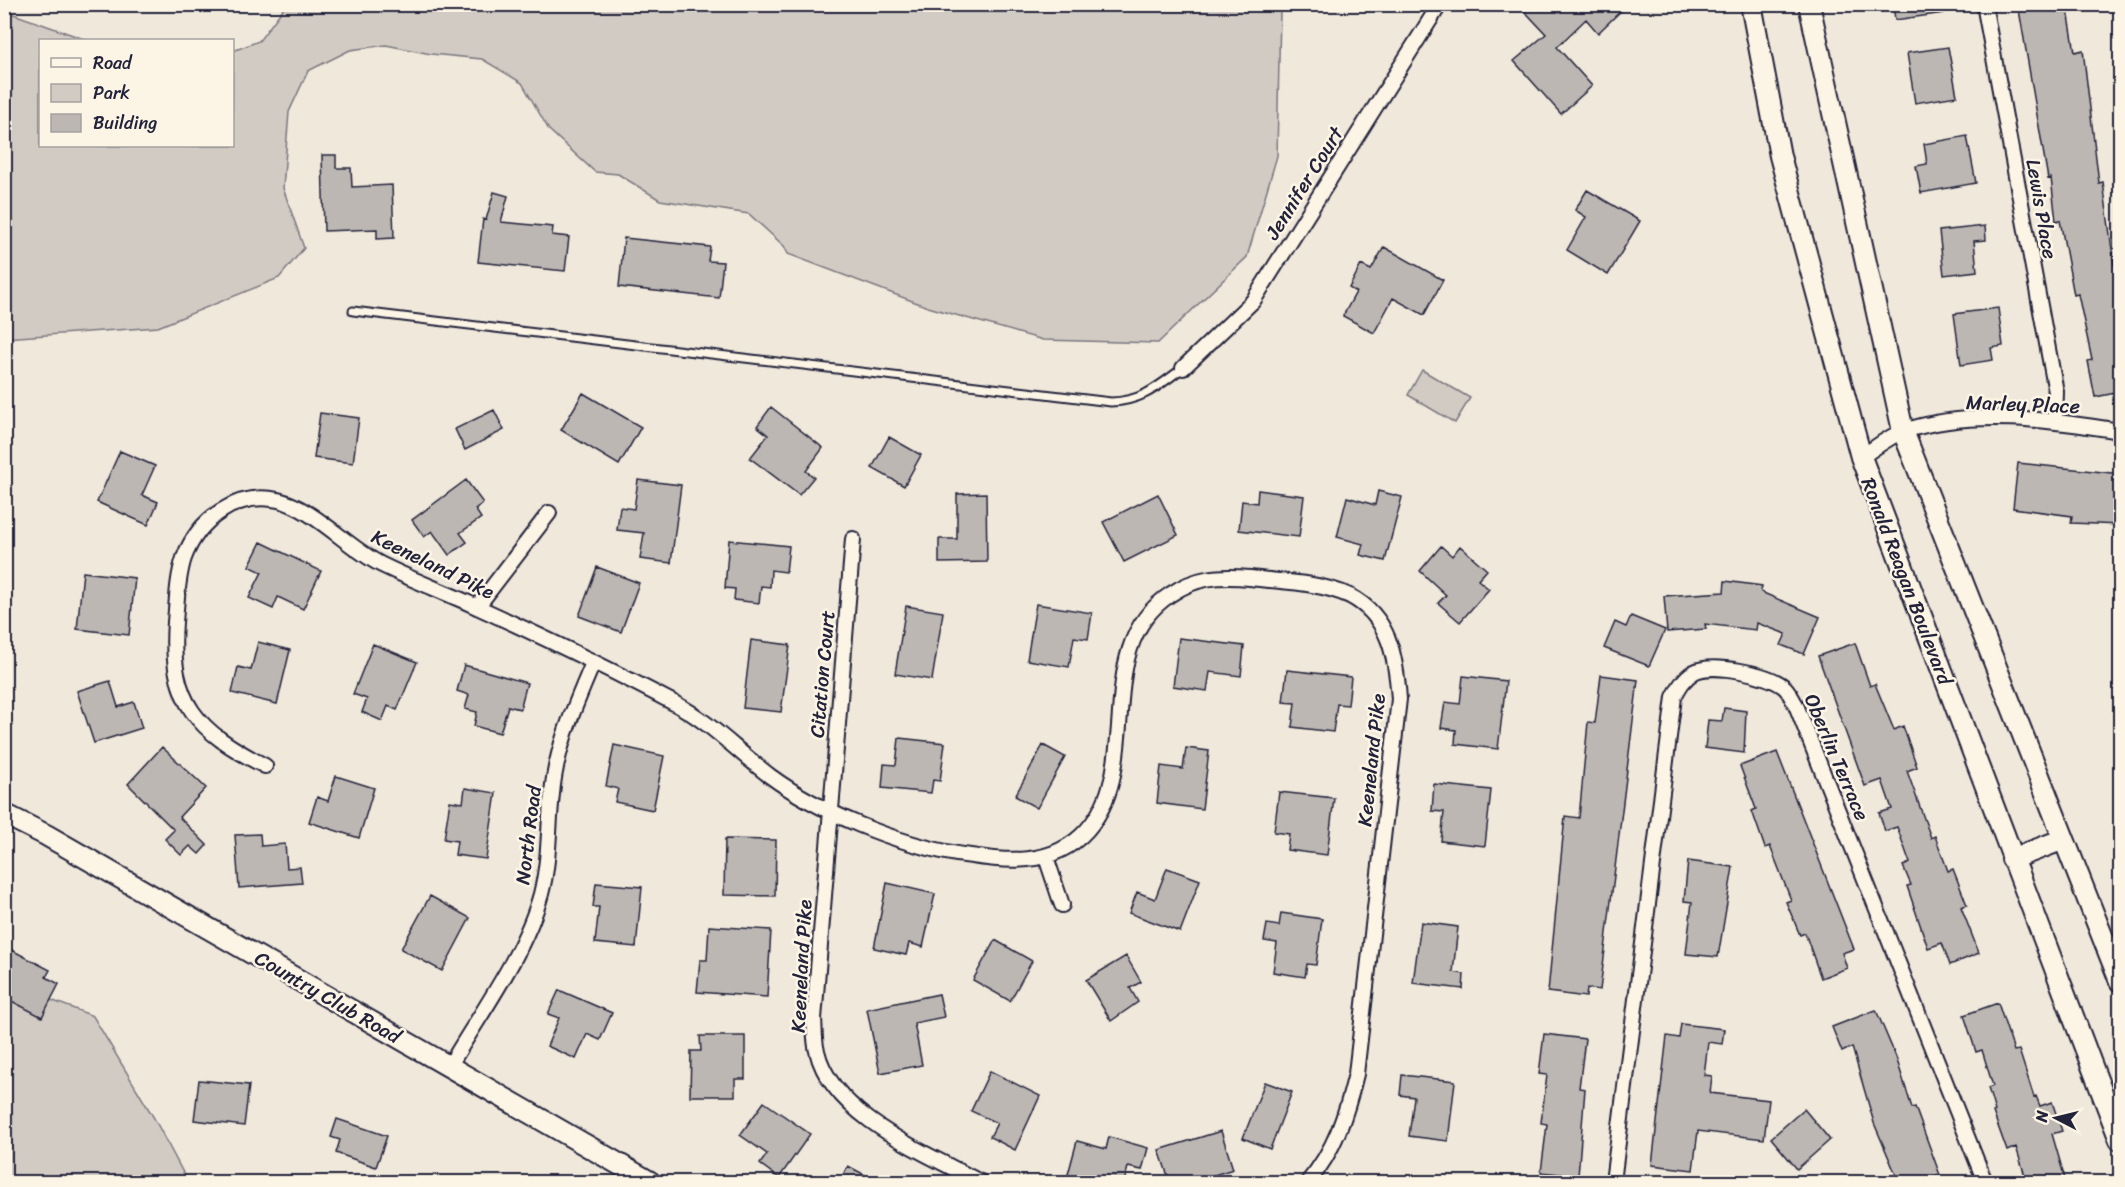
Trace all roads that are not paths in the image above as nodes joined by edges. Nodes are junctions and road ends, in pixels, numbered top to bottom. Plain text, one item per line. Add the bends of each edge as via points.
1 (1440, 4) edge
2 (1751, 4) edge
3 (1809, 4) edge
4 (1984, 4) edge
5 (353, 311) dead end
6 (1183, 368) joint
7 (2055, 421) junction
8 (1904, 431) junction
9 (2121, 431) edge
10 (1861, 457) junction
11 (549, 513) dead end
12 (853, 539) dead end
13 (477, 607) junction
14 (593, 663) junction
15 (266, 766) dead end
16 (831, 811) junction
17 (4, 814) edge
18 (2064, 839) junction
19 (1046, 857) junction
20 (2012, 859) junction
21 (1062, 904) dead end
22 (2121, 981) edge
23 (449, 1067) junction
24 (2121, 1140) edge
25 (650, 1182) edge
26 (980, 1182) edge
27 (1308, 1182) edge
28 (1613, 1182) edge
29 (1985, 1182) edge

1 - 6 street, Jennifer Court via 1252,301
2 - 10 main road, Ronald Reagan Boulevard via 1780,156
3 - 8 main road
4 - 7 street, Lewis Place via 2056,392
5 - 6 lane via 1111,402 1146,395
7 - 8 street, Marley Place via 1974,418
7 - 9 street, Marley Place
8 - 10 street, Marley Place
8 - 18 main road
10 - 20 main road, Ronald Reagan Boulevard
11 - 13 street
12 - 16 street, Citation Court
13 - 14 street, Keeneland Pike
13 - 15 street, Keeneland Pike via 376,562 298,508 277,500 249,500 219,510 197,532 184,558 178,584 173,656 180,686 208,730 226,746
14 - 16 street, Keeneland Pike via 679,705 773,778
14 - 23 street, North Road via 559,754 541,894 518,950
16 - 19 street, Keeneland Pike via 898,839 949,852 996,859
16 - 26 street, Keeneland Pike via 814,1019 816,1051 826,1076 844,1100 866,1119
17 - 23 main road, Country Club Road
18 - 20 main road
18 - 22 main road
19 - 21 street
19 - 27 street, Keeneland Pike via 1065,849 1102,810 1112,780 1131,642 1143,617 1191,580 1224,575 1339,591 1361,602 1385,628 1396,656 1399,699 1356,1074 1344,1121 1324,1164
20 - 24 main road, Ronald Reagan Boulevard
23 - 25 main road, Country Club Road
28 - 29 street, Oberlin Terrace via 1674,697 1682,682 1695,672 1710,668 1764,675 1785,687 1796,705

